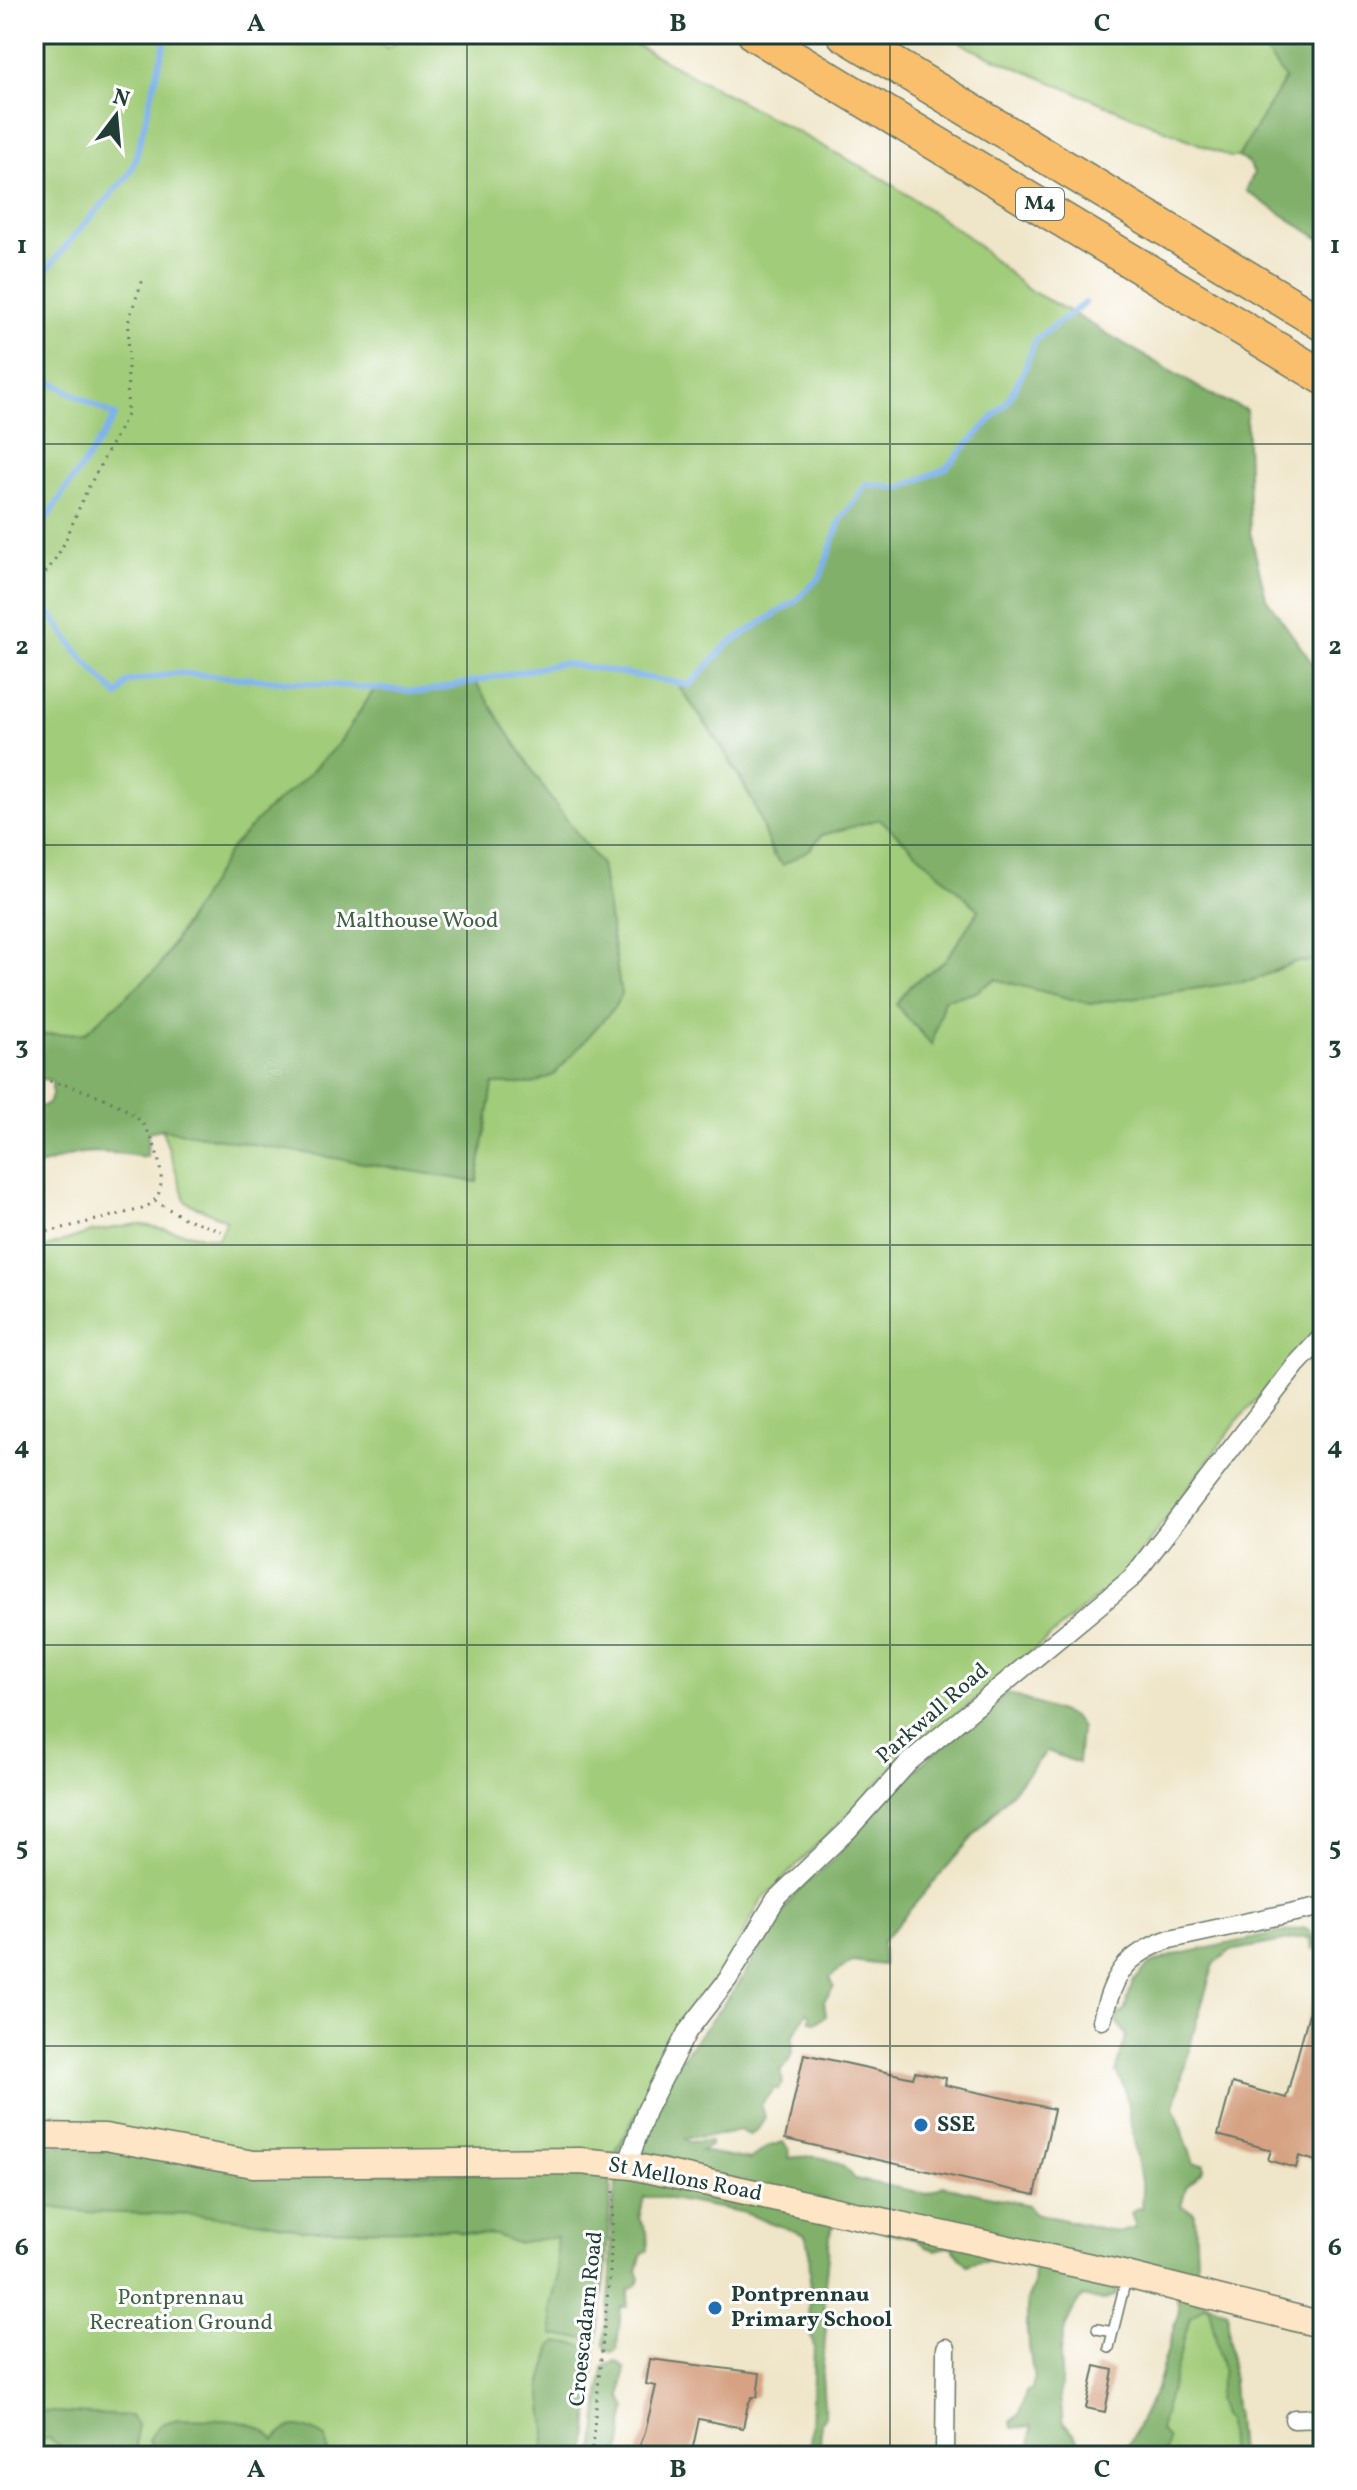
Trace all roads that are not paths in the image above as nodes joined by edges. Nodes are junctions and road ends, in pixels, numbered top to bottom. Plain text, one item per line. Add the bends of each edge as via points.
1 (755, 34) edge
2 (844, 34) edge
3 (1323, 324) edge
4 (1323, 377) edge
5 (1323, 1336) edge
6 (1323, 1906) edge
7 (1102, 2020) dead end
8 (34, 2136) edge
9 (621, 2175) junction
10 (1127, 2275) junction
11 (1323, 2325) edge
12 (1097, 2329) dead end
13 (1113, 2332) junction
14 (946, 2348) dead end
15 (1109, 2348) dead end
16 (1323, 2418) edge
17 (1294, 2419) dead end
18 (945, 2456) edge

1 - 4 highway, M4
2 - 3 highway, M4
5 - 9 street, Parkwall Road via 1132,1578 909,1762 776,1899 728,1979 687,2032 646,2111
6 - 7 street via 1149,1946 1117,1976
8 - 9 main road, St Mellons Road via 105,2137 253,2164 580,2161
9 - 10 main road, St Mellons Road
10 - 11 main road, St Mellons Road
10 - 13 lane
12 - 13 lane
13 - 15 lane
14 - 18 street
16 - 17 street

